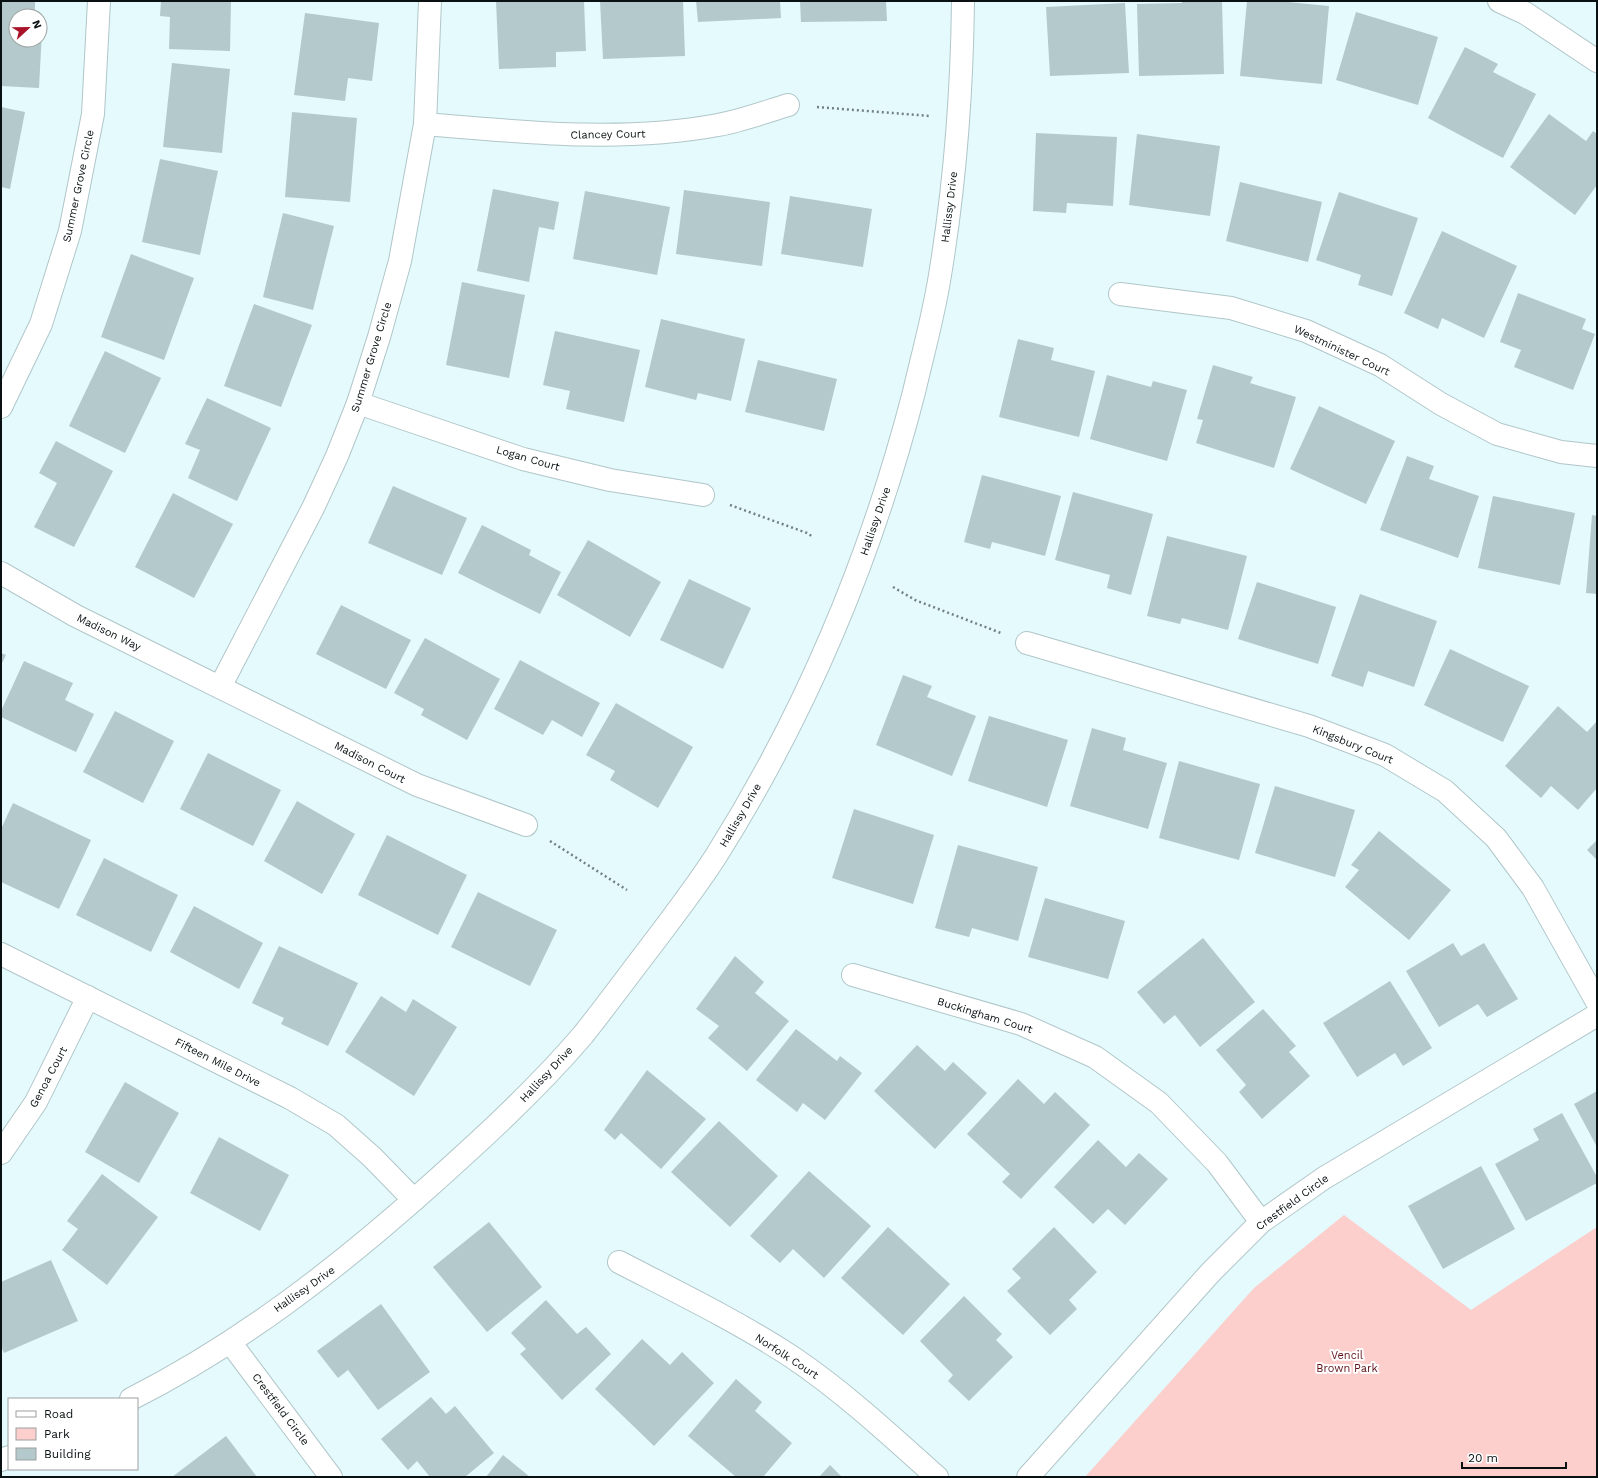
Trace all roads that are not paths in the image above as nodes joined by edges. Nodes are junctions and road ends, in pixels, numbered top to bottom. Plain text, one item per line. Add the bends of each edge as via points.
1 (99, 1) edge
2 (430, 1) edge
3 (963, 1) edge
4 (1499, 1) edge
5 (1597, 61) edge
6 (788, 105) road end
7 (425, 124) junction
8 (1120, 294) dead end
9 (358, 403) junction
10 (1, 408) edge
11 (1597, 456) edge
12 (703, 495) road end
13 (1, 573) edge
14 (1027, 643) road end
15 (220, 687) junction
16 (526, 825) road end
17 (1, 954) edge
18 (853, 975) dead end
19 (88, 997) junction
20 (1597, 1002) edge
21 (1597, 1015) edge
22 (1, 1153) edge
23 (414, 1200) junction
24 (1260, 1222) junction
25 (619, 1262) dead end
26 (230, 1342) junction
27 (132, 1398) edge
28 (331, 1477) edge
29 (937, 1477) edge
30 (1028, 1477) edge

1 - 10 street, Summer Grove Circle via 93,114 70,231 41,324
2 - 7 street, Summer Grove Circle
3 - 23 street, Hallissy Drive via 953,187 940,278 905,424 885,492 860,566 824,654 750,799 714,859 667,925 581,1036 474,1147
4 - 5 street via 1525,13
6 - 7 street, Clancey Court via 718,125 652,133 578,136
7 - 9 street, Summer Grove Circle via 400,261
8 - 11 street, Westminister Court via 1231,308 1306,331 1380,365 1441,404 1497,434 1561,452
9 - 12 street, Logan Court via 523,459 610,480
9 - 15 street, Summer Grove Circle via 313,508
13 - 15 street, Madison Way via 76,616
14 - 20 street, Kingsbury Court via 1309,726 1386,755 1445,791 1496,838 1533,888
15 - 16 street, Madison Court via 417,785
17 - 19 street, Fifteen Mile Drive
18 - 24 street, Buckingham Court via 1021,1024 1095,1057 1159,1103 1217,1163
19 - 22 street, Genoa Court via 36,1102
19 - 23 street, Fifteen Mile Drive via 290,1098 336,1125
21 - 24 street, Crestfield Circle via 1324,1178
23 - 26 street, Hallissy Drive via 342,1262
24 - 30 street, Crestfield Circle via 1211,1272
25 - 29 street, Norfolk Court via 717,1313 792,1357 855,1404
26 - 27 street, Hallissy Drive via 176,1376
26 - 28 street, Crestfield Circle

